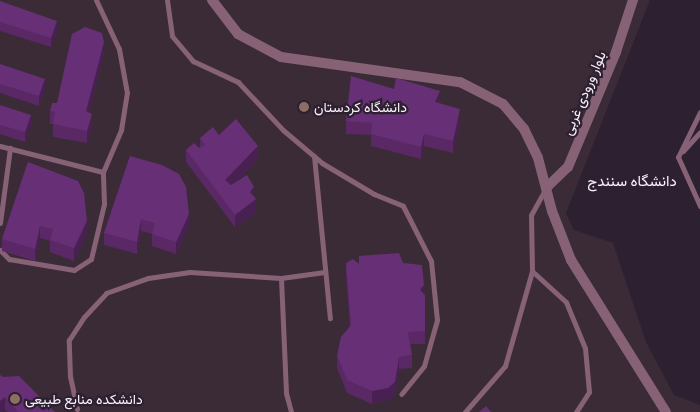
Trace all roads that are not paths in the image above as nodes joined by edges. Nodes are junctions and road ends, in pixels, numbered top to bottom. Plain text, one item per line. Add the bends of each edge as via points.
1 (96, 0) edge
2 (167, 0) edge
3 (212, 0) edge
4 (633, 0) edge
5 (700, 112) edge
6 (700, 132) edge
7 (0, 146) edge
8 (10, 148) junction
9 (314, 156) junction
10 (678, 157) junction
11 (103, 172) junction
12 (546, 188) junction
13 (700, 206) edge
14 (0, 223) edge
15 (0, 250) edge
16 (532, 271) junction
17 (325, 272) junction
18 (281, 278) junction
19 (330, 318) dead end
20 (401, 394) dead end
21 (77, 409) dead end
22 (291, 412) edge
23 (465, 412) edge
24 (576, 412) edge
25 (666, 412) edge

1 - 11 lane via 119,49 127,93 121,130
2 - 9 lane via 172,36 193,61 238,82 283,130
3 - 12 street via 238,34 281,57 460,82 503,104 524,129 538,158
4 - 12 street, بلوار ورودی غربی via 616,52 568,167
5 - 10 lane
6 - 10 lane
7 - 8 lane
8 - 11 lane
8 - 14 lane
9 - 17 lane
9 - 20 lane via 374,194 403,206 431,261 437,320 424,366
10 - 13 lane
11 - 15 lane via 104,204 91,259 74,270 9,258
12 - 16 lane via 531,215
12 - 25 street via 571,260
16 - 23 lane via 505,366
16 - 24 lane via 566,302 585,348 589,392
17 - 18 lane
17 - 19 lane
18 - 21 lane via 190,272 148,278 106,293 69,340 70,377
18 - 22 lane via 286,393

